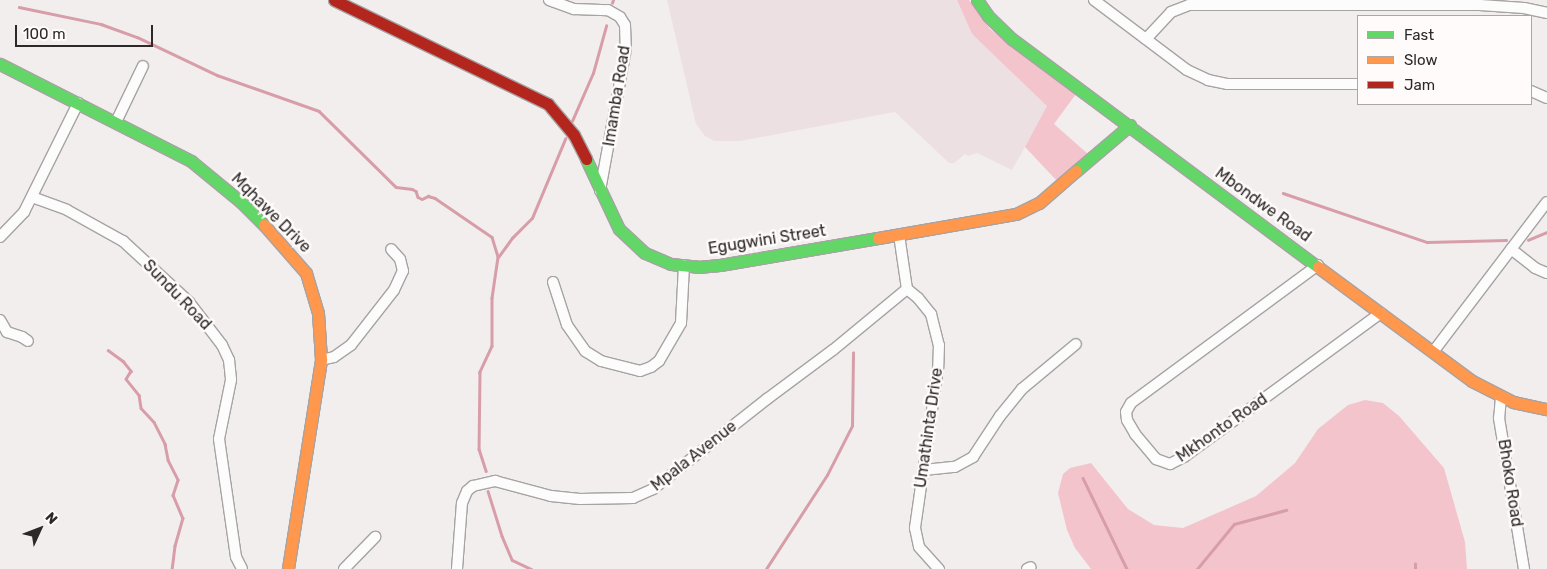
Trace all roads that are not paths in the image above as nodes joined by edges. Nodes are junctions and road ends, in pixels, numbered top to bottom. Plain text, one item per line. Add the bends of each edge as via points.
1 (334, 0) edge
2 (549, 0) edge
3 (978, 0) edge
4 (1094, 0) edge
5 (1480, 3) edge
6 (1547, 13) edge
7 (1146, 39) junction
8 (0, 64) edge
9 (143, 66) dead end
10 (1357, 84) edge
11 (1532, 91) edge
12 (1547, 98) edge
13 (78, 103) junction
14 (116, 122) junction
15 (1130, 125) junction
16 (600, 191) junction
17 (32, 197) junction
18 (1547, 202) edge
19 (899, 235) junction
20 (0, 237) edge
21 (391, 249) dead end
22 (1511, 249) junction
23 (684, 265) junction
24 (1318, 265) junction
25 (1547, 273) edge
26 (553, 282) dead end
27 (907, 289) junction
28 (1381, 313) junction
29 (0, 320) edge
30 (28, 341) dead end
31 (1076, 344) dead end
32 (1433, 352) junction
33 (321, 360) junction
34 (1501, 397) junction
35 (1547, 409) edge
36 (924, 470) junction
37 (374, 537) dead end
38 (242, 569) edge
39 (288, 569) edge
40 (344, 569) edge
41 (457, 569) edge
42 (939, 569) edge
43 (1524, 569) edge

1 - 16 street, Egugwini Street via 548,104 574,135
2 - 16 street, Imamba Road via 574,9 608,10 620,17 625,26 626,49
3 - 15 street, Mbondwe Road via 988,16 1012,39
4 - 7 street
5 - 6 street
5 - 7 street via 1189,5 1171,12
7 - 10 street via 1187,70 1215,82
8 - 13 street, Mqhawe Drive
9 - 14 street
11 - 12 street
13 - 14 street, Mqhawe Drive
13 - 17 street
14 - 33 street, Mqhawe Drive via 178,153 207,173 241,202 298,261 315,300
15 - 19 street, Egugwini Street via 1027,210
15 - 24 street, Mbondwe Road
16 - 23 street, Egugwini Street via 619,229 636,246 661,261
17 - 20 street via 18,220
17 - 38 street, Sundu Road via 67,210 123,241 188,302 222,345 229,360 231,380 218,439 236,557
18 - 22 street
19 - 23 street, Egugwini Street via 720,265
19 - 27 street
21 - 33 street via 400,259 403,276 351,345
22 - 25 street
22 - 32 street
23 - 26 street via 681,323 659,360 640,371 601,362 585,350 567,325
24 - 28 street, Mbondwe Road
24 - 28 street, Mkhonto Road via 1131,403 1126,412 1127,420 1156,459 1170,464 1184,457
27 - 36 street, Umathinta Drive via 931,314 939,345
27 - 41 street, Mpala Avenue via 833,350 643,494 621,499 580,499 551,496 495,481 473,486 462,503
28 - 32 street, Mbondwe Road
29 - 30 street via 6,332
31 - 36 street via 1022,389 970,460 955,467
32 - 34 street, Mbondwe Road via 1472,381
33 - 39 street, Mqhawe Drive
34 - 35 street, Mbondwe Road via 1524,406
34 - 43 street, Bhoko Road via 1499,418
36 - 42 street, Umathinta Drive via 915,534 919,547
37 - 40 street

